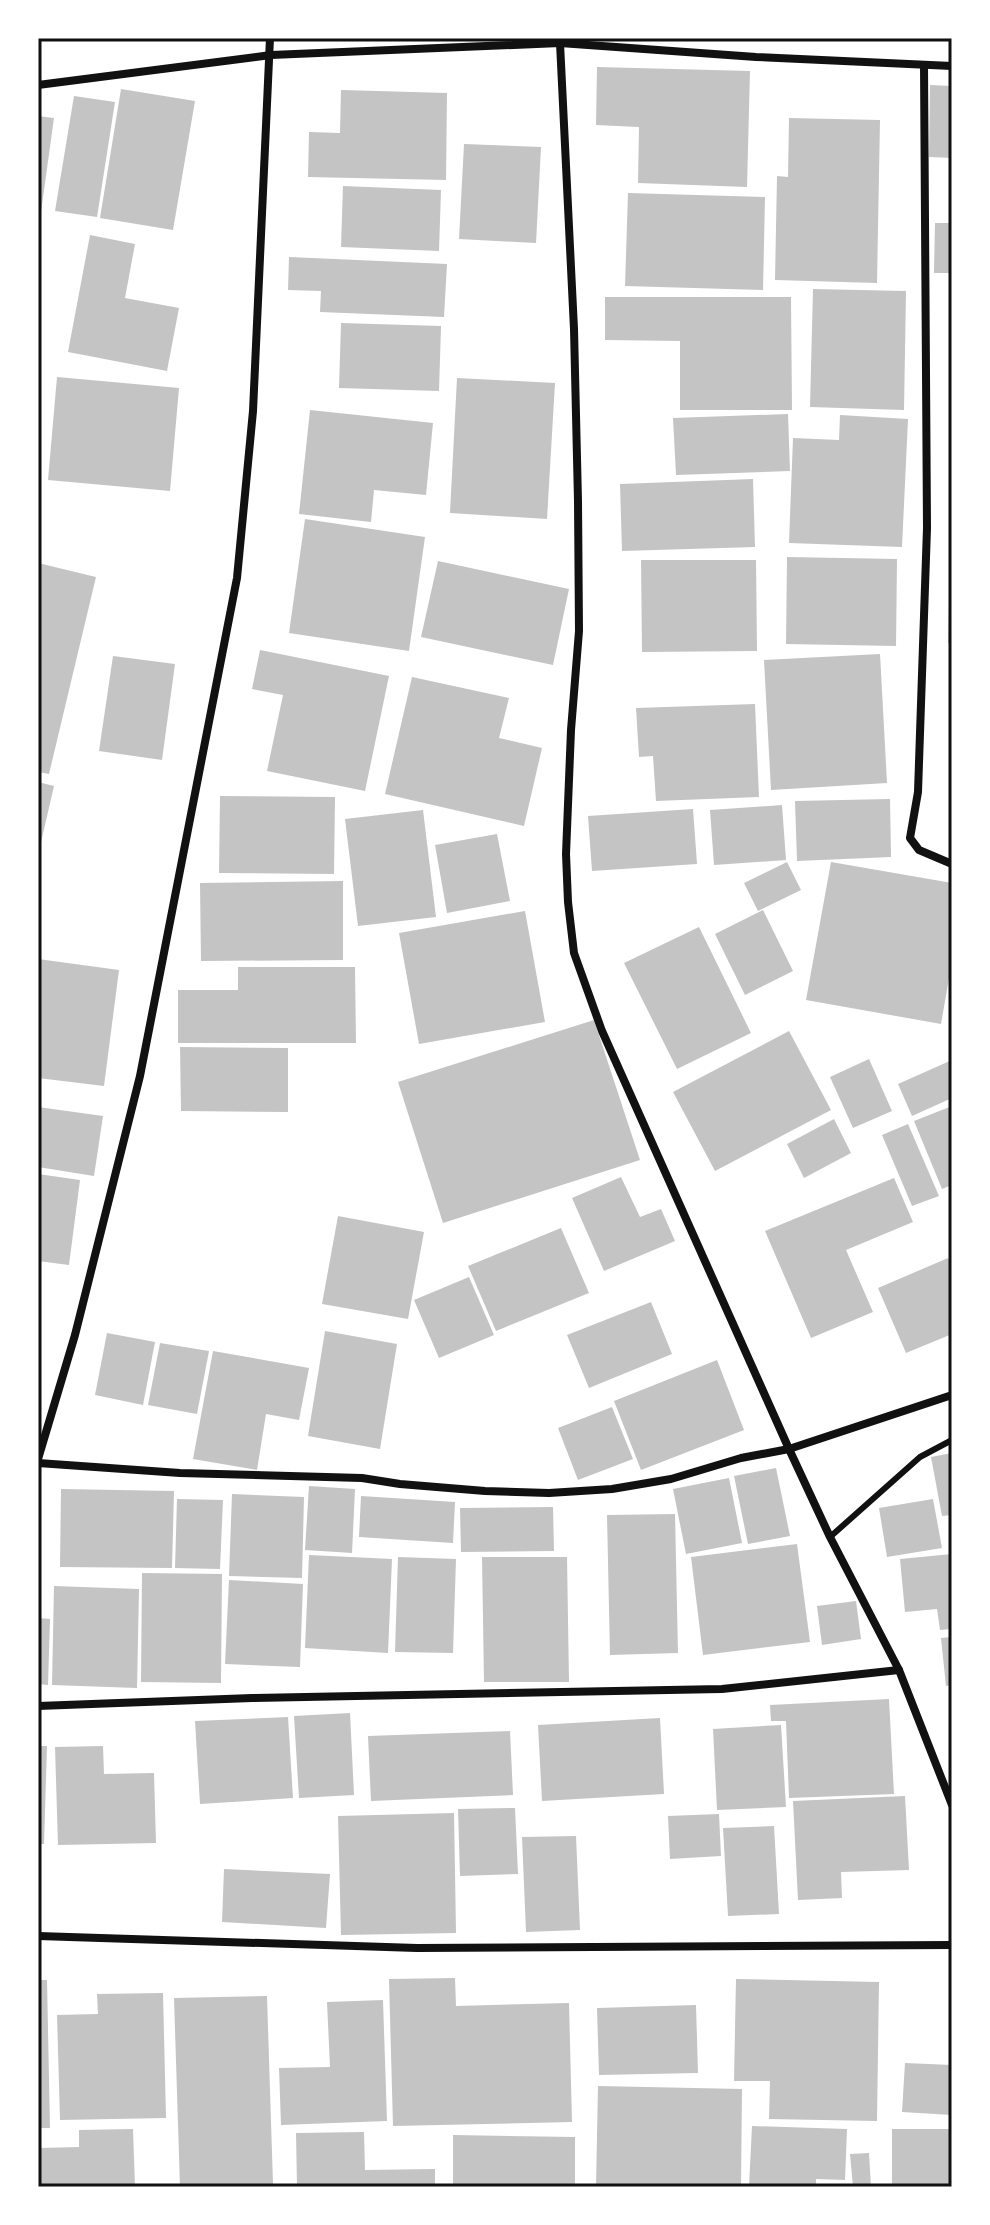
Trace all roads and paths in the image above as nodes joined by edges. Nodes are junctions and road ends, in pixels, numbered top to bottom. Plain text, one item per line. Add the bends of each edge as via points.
1 (270, 38) edge
2 (560, 43) junction
3 (271, 55) junction
4 (924, 65) junction
5 (952, 66) edge
6 (38, 85) edge
7 (952, 864) edge
8 (952, 1395) edge
9 (952, 1440) edge
10 (789, 1449) junction
11 (38, 1461) edge
12 (830, 1537) junction
13 (899, 1670) junction
14 (38, 1706) edge
15 (952, 1805) edge
16 (38, 1936) edge
17 (952, 1945) edge

1 - 3 street
2 - 3 street
2 - 4 street
2 - 10 street via 578,501 579,631 566,854 574,953 602,1031
3 - 6 street
3 - 11 street via 253,411 237,578 140,1076
4 - 5 street
4 - 7 street via 927,528 918,792 910,838 919,850
8 - 10 street
9 - 12 lane via 920,1457
10 - 11 street via 671,1479 549,1493
10 - 12 street
12 - 13 street
13 - 14 street via 722,1689
13 - 15 street
16 - 17 street via 417,1948

